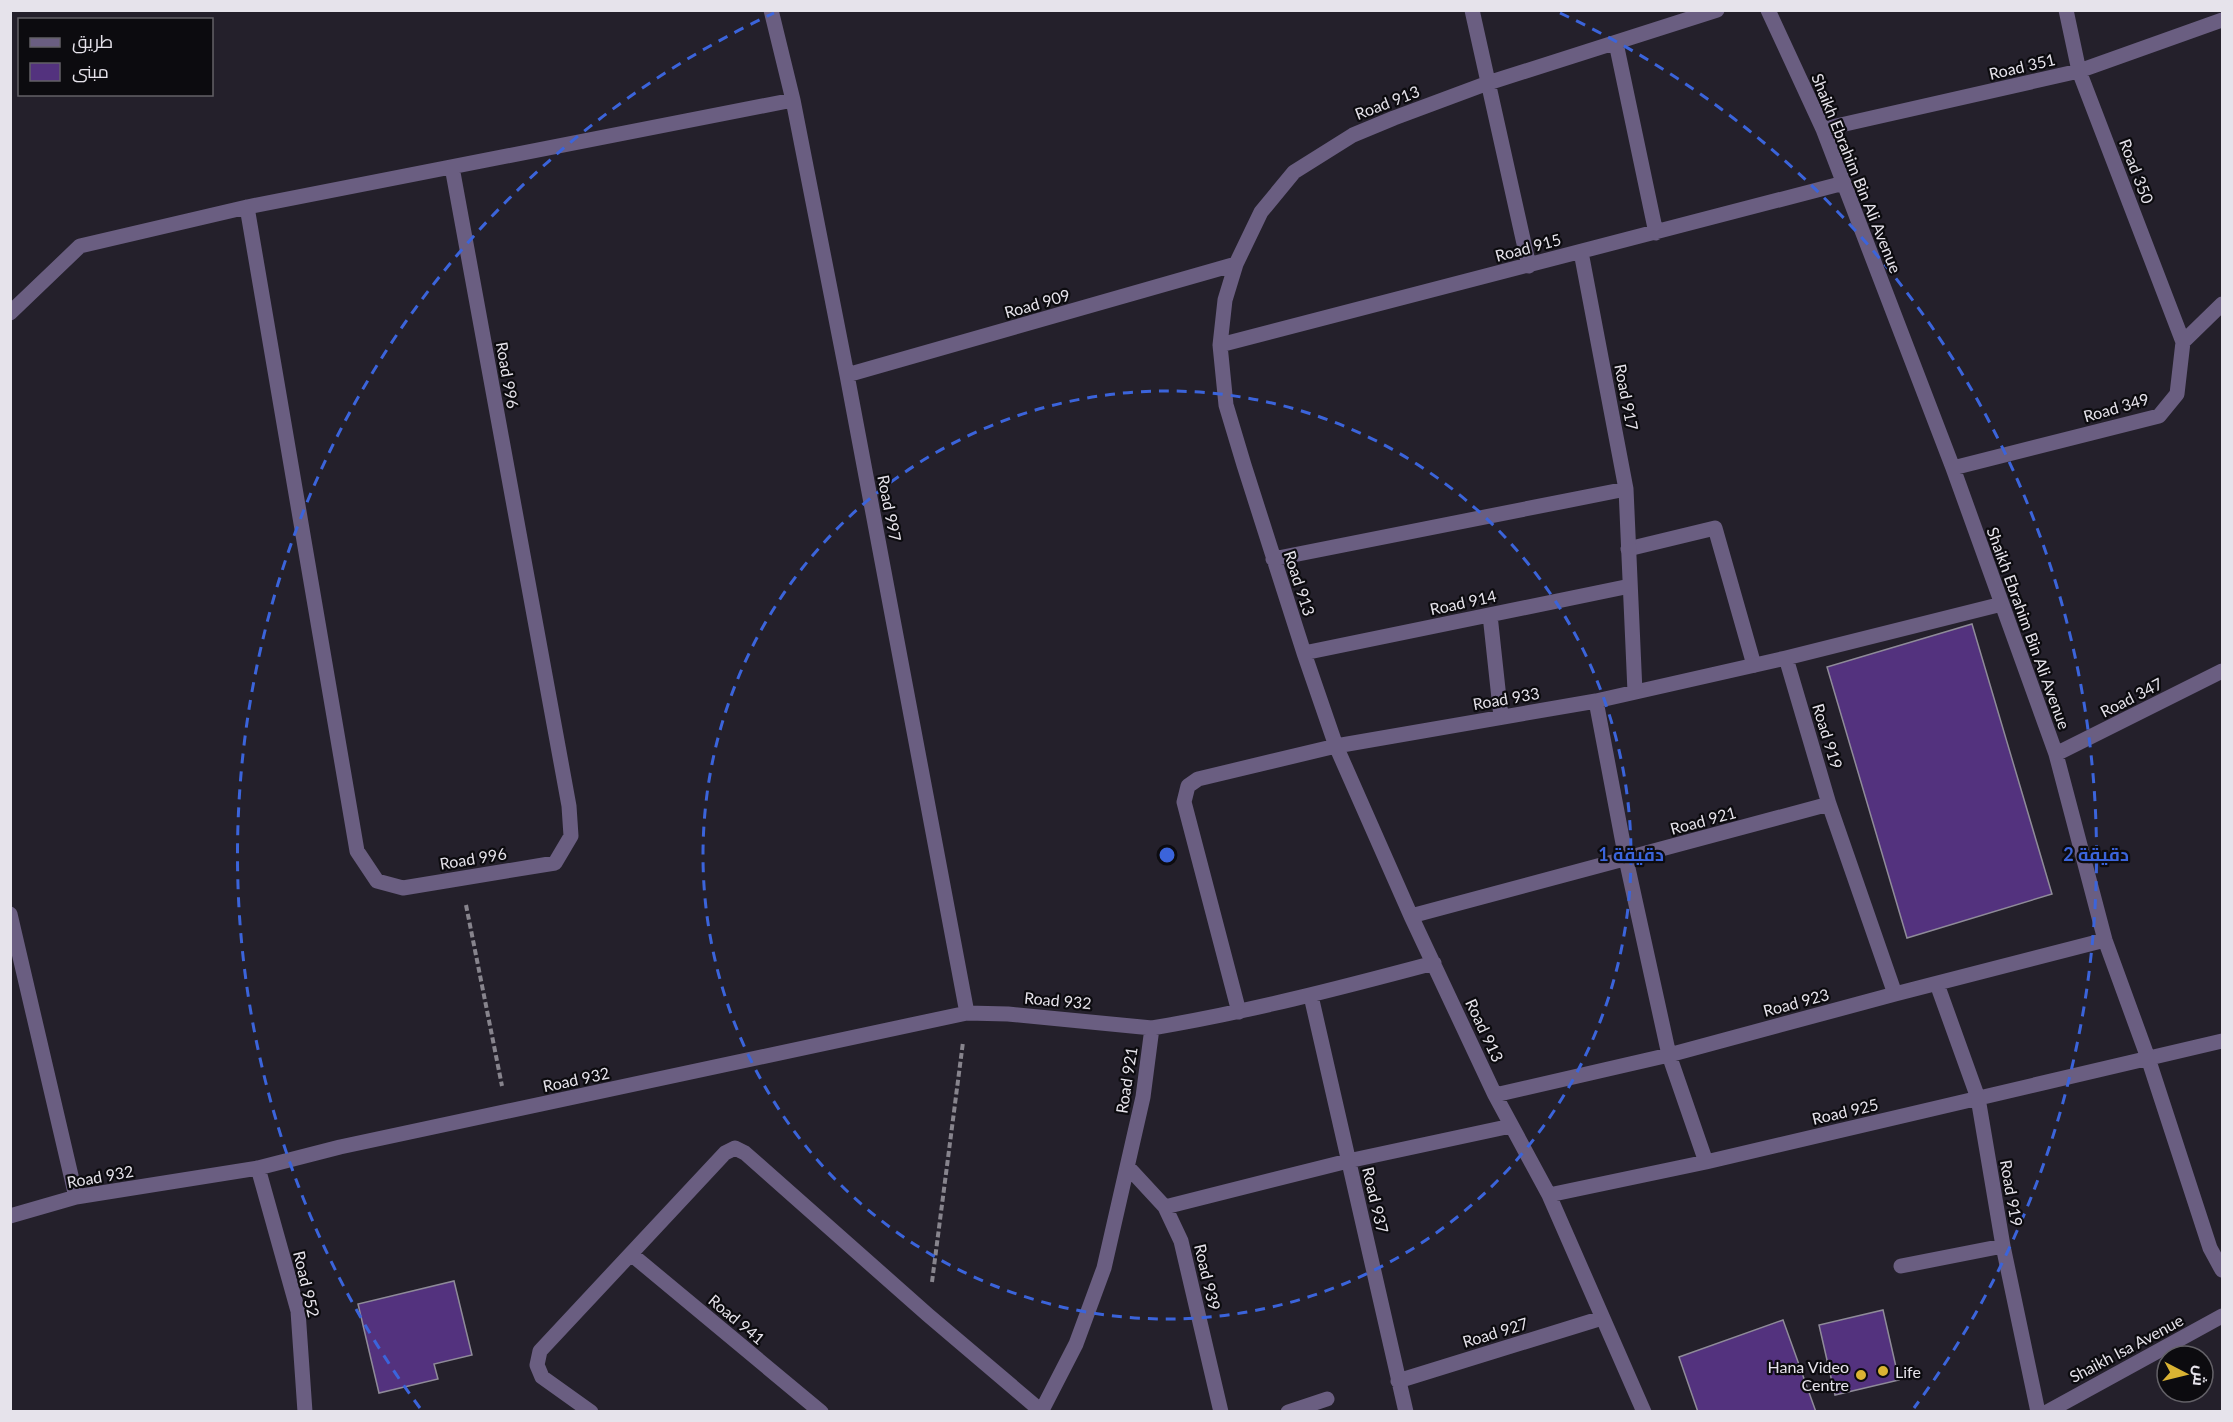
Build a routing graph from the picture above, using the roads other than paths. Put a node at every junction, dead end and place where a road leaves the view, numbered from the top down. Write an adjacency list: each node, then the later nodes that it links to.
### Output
1 (771, 10): 10 (street, Road 997)
2 (1473, 10): 9 (street)
3 (1717, 10): 7 (street, Road 913)
4 (1768, 10): 11 (street, Shaikh Ebrahim Bin Ali Avenue)
5 (2066, 10): 8 (street, Road 350)
6 (2223, 20): 8 (street, Road 351)
7 (1616, 43): 9 (street, Road 913); 15 (street)
8 (2079, 71): 11 (street, Road 351); 21 (street, Road 350)
9 (1488, 83): 17 (street, Road 913); 18 (street)
10 (793, 100): 12 (street); 23 (street, Road 997)
11 (1823, 129): 13 (street, Shaikh Ebrahim Bin Ali Avenue)
12 (452, 167): 14 (street); 14 (street, Road 996)
13 (1844, 183): 15 (street, Road 915); 24 (street, Shaikh Ebrahim Bin Ali Avenue)
14 (247, 207): 20 (street)
15 (1656, 233): 16 (street, Road 915)
16 (1581, 252): 18 (street, Road 915); 25 (street, Road 917)
17 (1236, 264): 22 (street, Road 913); 23 (street, Road 909)
18 (1529, 266): 22 (street, Road 915)
19 (2223, 304): 21 (street)
20 (10, 313)
21 (2183, 342): 24 (street, Road 349)
22 (1220, 345): 27 (street, Road 913)
23 (847, 375): 50 (street, Road 997)
24 (1953, 468): 29 (street, Shaikh Ebrahim Bin Ali Avenue)
25 (1626, 489): 26 (street, Road 917); 27 (street)
26 (1628, 549): 28 (street, Road 917); 33 (street)
27 (1273, 559): 31 (street, Road 913)
28 (1630, 586): 30 (street, Road 914); 35 (street, Road 917)
29 (2002, 604): 32 (street); 39 (street, Shaikh Ebrahim Bin Ali Avenue)
30 (1490, 615): 31 (street, Road 914); 37 (street)
31 (1304, 653): 38 (street, Road 913)
32 (1786, 658): 33 (street); 40 (street, Road 919)
33 (1754, 665): 35 (street)
34 (2223, 671): 39 (street, Road 347)
35 (1635, 692): 36 (street)
36 (1596, 701): 37 (street, Road 933); 41 (street)
37 (1501, 717): 38 (street, Road 933)
38 (1336, 746): 43 (street, Road 913); 49 (street, Road 933)
39 (2056, 754): 44 (street, Shaikh Ebrahim Bin Ali Avenue)
40 (1829, 804): 41 (street, Road 921); 47 (street, Road 919)
41 (1626, 859): 43 (street, Road 921); 53 (street)
42 (10, 914): 63 (street)
43 (1411, 916): 45 (street, Road 913)
44 (2106, 940): 46 (street, Road 923); 54 (street, Shaikh Ebrahim Bin Ali Avenue)
45 (1434, 963): 48 (street, Road 921); 55 (street, Road 913)
46 (1937, 984): 47 (street, Road 923); 56 (street, Road 919)
47 (1895, 994): 53 (street, Road 923)
48 (1311, 996): 49 (street, Road 921); 58 (street, Road 937)
49 (1239, 1012): 51 (street, Road 921)
50 (967, 1013): 51 (street, Road 932); 61 (street, Road 932)
51 (1152, 1028): 60 (street, Road 921)
52 (2223, 1041): 54 (street, Road 925)
53 (1669, 1055): 55 (street, Road 923); 59 (street)
54 (2148, 1058): 56 (street, Road 925); 69 (street, Shaikh Ebrahim Bin Ali Avenue)
55 (1495, 1095): 57 (street, Road 913)
56 (1978, 1098): 59 (street, Road 925); 66 (street, Road 919)
57 (1511, 1126): 58 (street); 62 (street, Road 913)
58 (1348, 1161): 64 (street); 72 (street, Road 937)
59 (1706, 1162): 62 (street, Road 925)
60 (1128, 1167): 64 (street, Road 939); 74 (street, Road 921)
61 (258, 1168): 63 (street, Road 932); 75 (street, Road 952)
62 (1549, 1195): 71 (street, Road 913)
63 (76, 1197): 65 (street, Road 932)
64 (1165, 1207): 78 (street, Road 939)
65 (10, 1216)
66 (2003, 1246): 68 (street); 82 (street, Road 919)
67 (631, 1254): 74 (street, Road 921); 76 (street); 77 (street, Road 941)
68 (1901, 1266)
69 (2223, 1269)
70 (2223, 1316): 83 (street, Shaikh Isa Avenue)
71 (1602, 1318): 72 (street, Road 927); 81 (street, Road 913)
72 (1398, 1381): 80 (street, Road 937)
73 (1327, 1399): 79 (street)
74 (1041, 1411)
75 (305, 1412)
76 (591, 1412)
77 (821, 1412)
78 (1221, 1412)
79 (1288, 1412)
80 (1406, 1412)
81 (1644, 1412)
82 (2038, 1412)
83 (2047, 1412)

